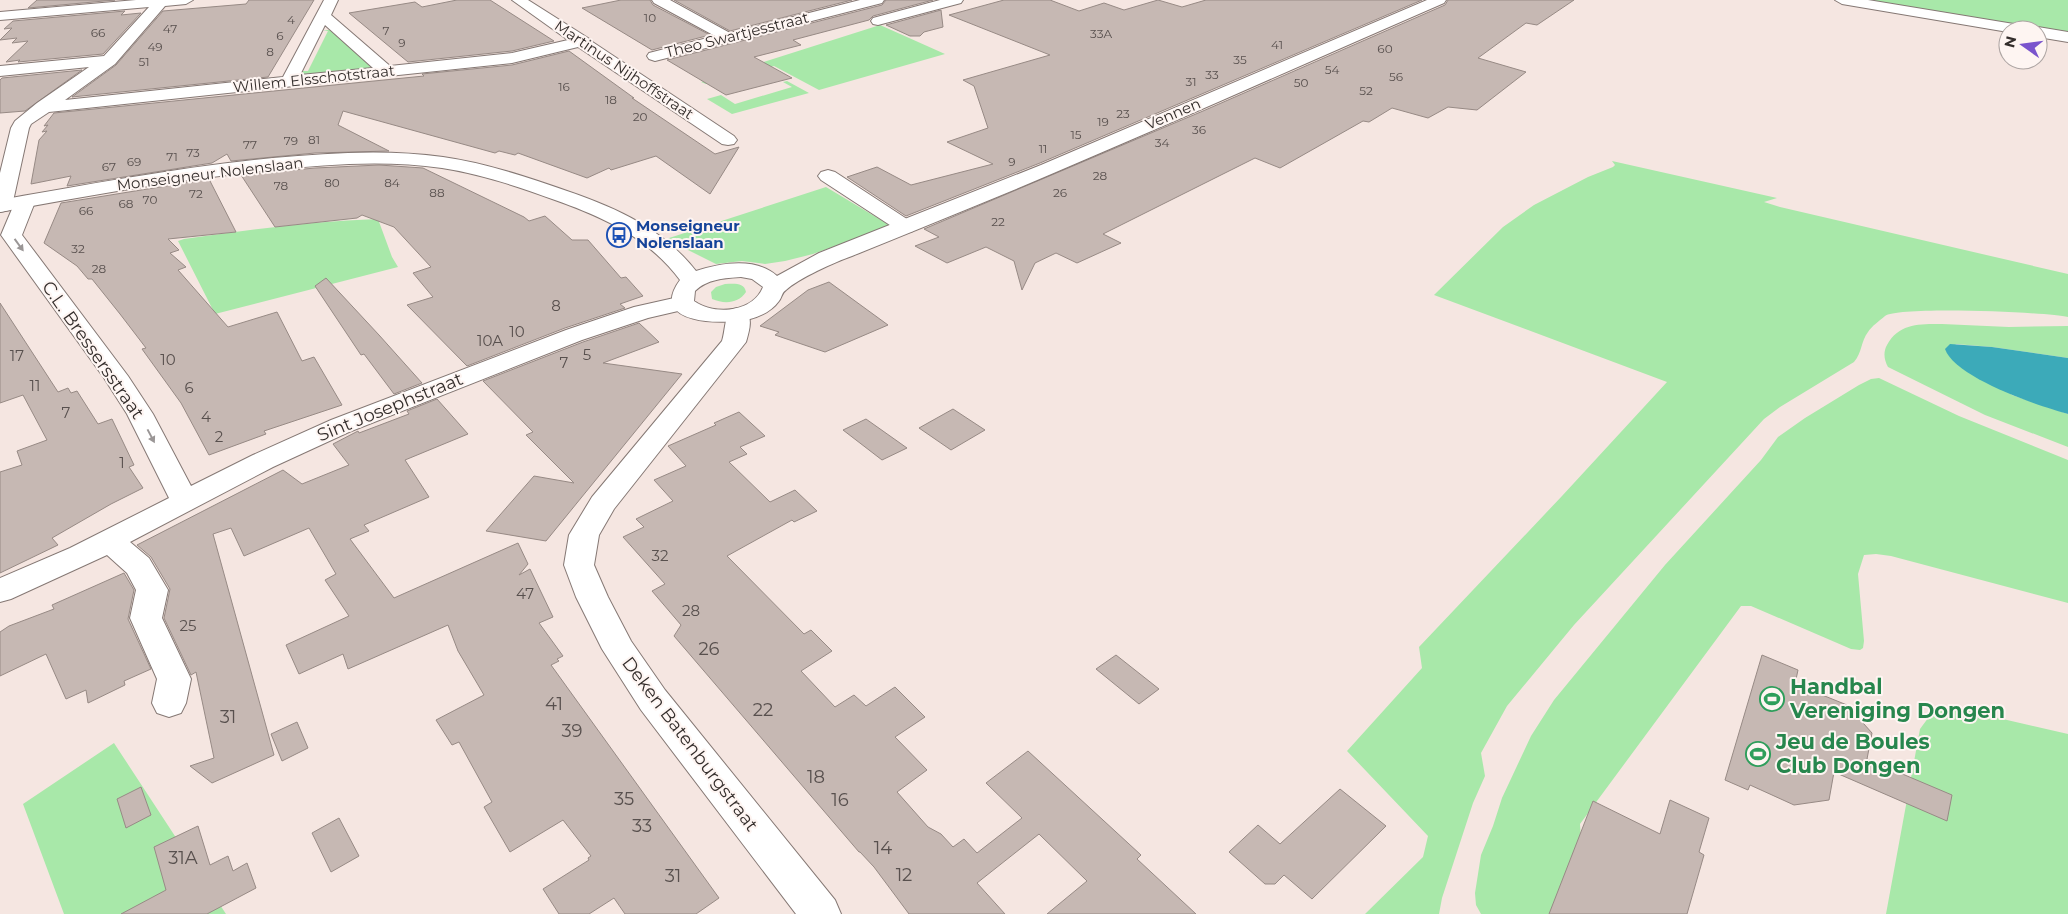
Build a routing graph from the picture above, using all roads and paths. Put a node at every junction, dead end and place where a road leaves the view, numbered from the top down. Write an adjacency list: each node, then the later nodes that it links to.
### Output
1 (186, 0): 9 (street)
2 (331, 0): 11 (street)
3 (520, 0): 19 (street, Martinus Nijhoffstraat)
4 (659, 0): 17 (street)
5 (877, 0): 15 (street, Theo Swartjesstraat)
6 (956, 0): 12 (street)
7 (1439, 0): 29 (street, Vennen)
8 (1842, 0): 14 (street)
9 (163, 1): 10 (street); 21 (street)
10 (0, 16)
11 (323, 16): 23 (street); 24 (street)
12 (878, 21)
13 (736, 22): 15 (street)
14 (1998, 25)
15 (753, 31): 17 (street, Theo Swartjesstraat)
16 (2048, 34): 18 (street)
17 (727, 37): 20 (street, Theo Swartjesstraat)
18 (2068, 37)
19 (583, 41): 23 (street, Willem Elsschotstraat); 26 (street, Martinus Nijhoffstraat)
20 (654, 56)
21 (109, 61): 22 (street); 25 (street)
22 (0, 71)
23 (386, 71): 24 (street, Willem Elsschotstraat)
24 (289, 81): 25 (street, Willem Elsschotstraat)
25 (43, 107): 28 (street)
26 (728, 140)
27 (828, 176): 29 (street)
28 (9, 204): 30 (street, Monseigneur Nolenslaan); 35 (street, C.L. Bressersstraat, one-way to 35)
29 (906, 227): 32 (street, Vennen)
30 (671, 255): 31 (street, Monseigneur Nolenslaan); 33 (street, Monseigneur Nolenslaan)
31 (721, 272): 32 (street); 33 (street, Sint Josephstraat)
32 (766, 280): 34 (street)
33 (688, 293): 34 (street); 35 (street, Sint Josephstraat)
34 (738, 315): 39 (street, Deken Batenburgstraat)
35 (185, 501): 36 (street, Sint Josephstraat)
36 (109, 540): 37 (street, Sint Josephstraat); 38 (street)
37 (0, 591)
38 (169, 703)
39 (821, 914)

